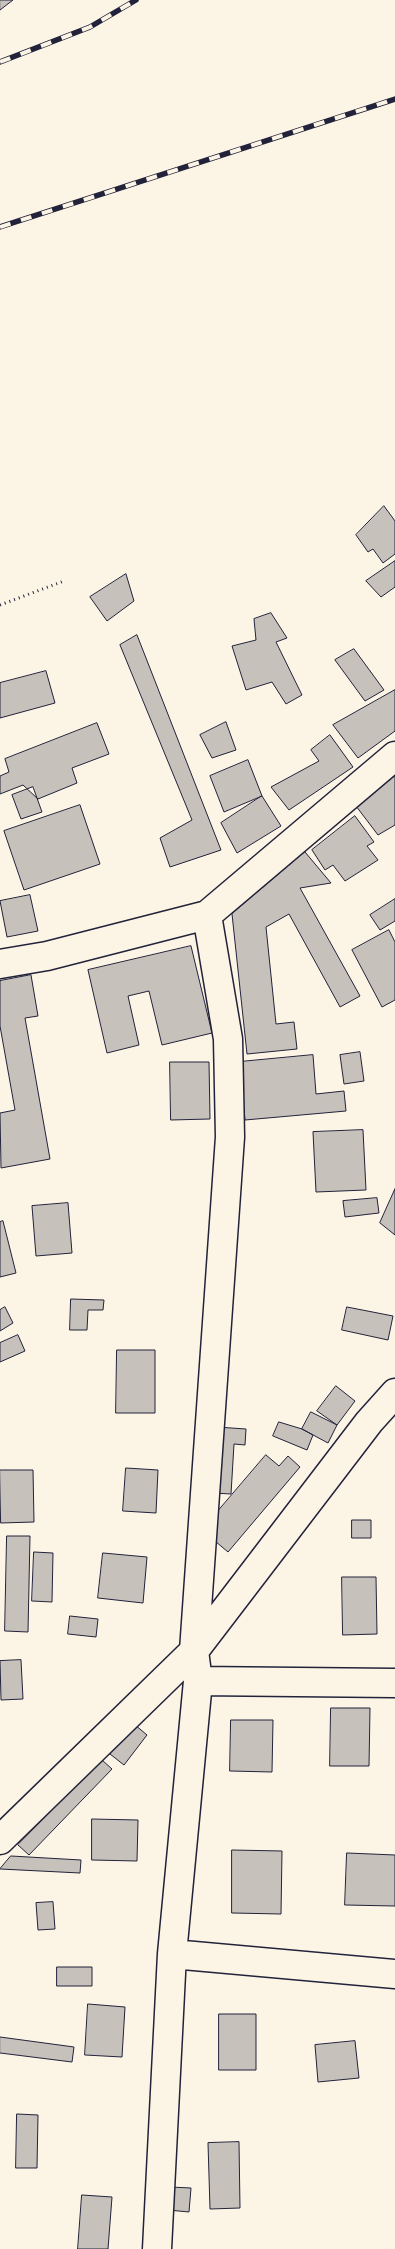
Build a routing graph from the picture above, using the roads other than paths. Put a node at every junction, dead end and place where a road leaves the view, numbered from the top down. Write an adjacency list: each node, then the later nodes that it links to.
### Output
1 (395, 756): 2 (street)
2 (207, 915): 3 (street); 7 (street)
3 (0, 964)
4 (395, 1393): 6 (street)
5 (395, 1418): 6 (street)
6 (368, 1422): 7 (street)
7 (194, 1651): 8 (street); 10 (street)
8 (198, 1682): 9 (street); 11 (street)
9 (395, 1683)
10 (0, 1840)
11 (172, 1954): 12 (street); 13 (street)
12 (395, 1974)
13 (157, 2249)

